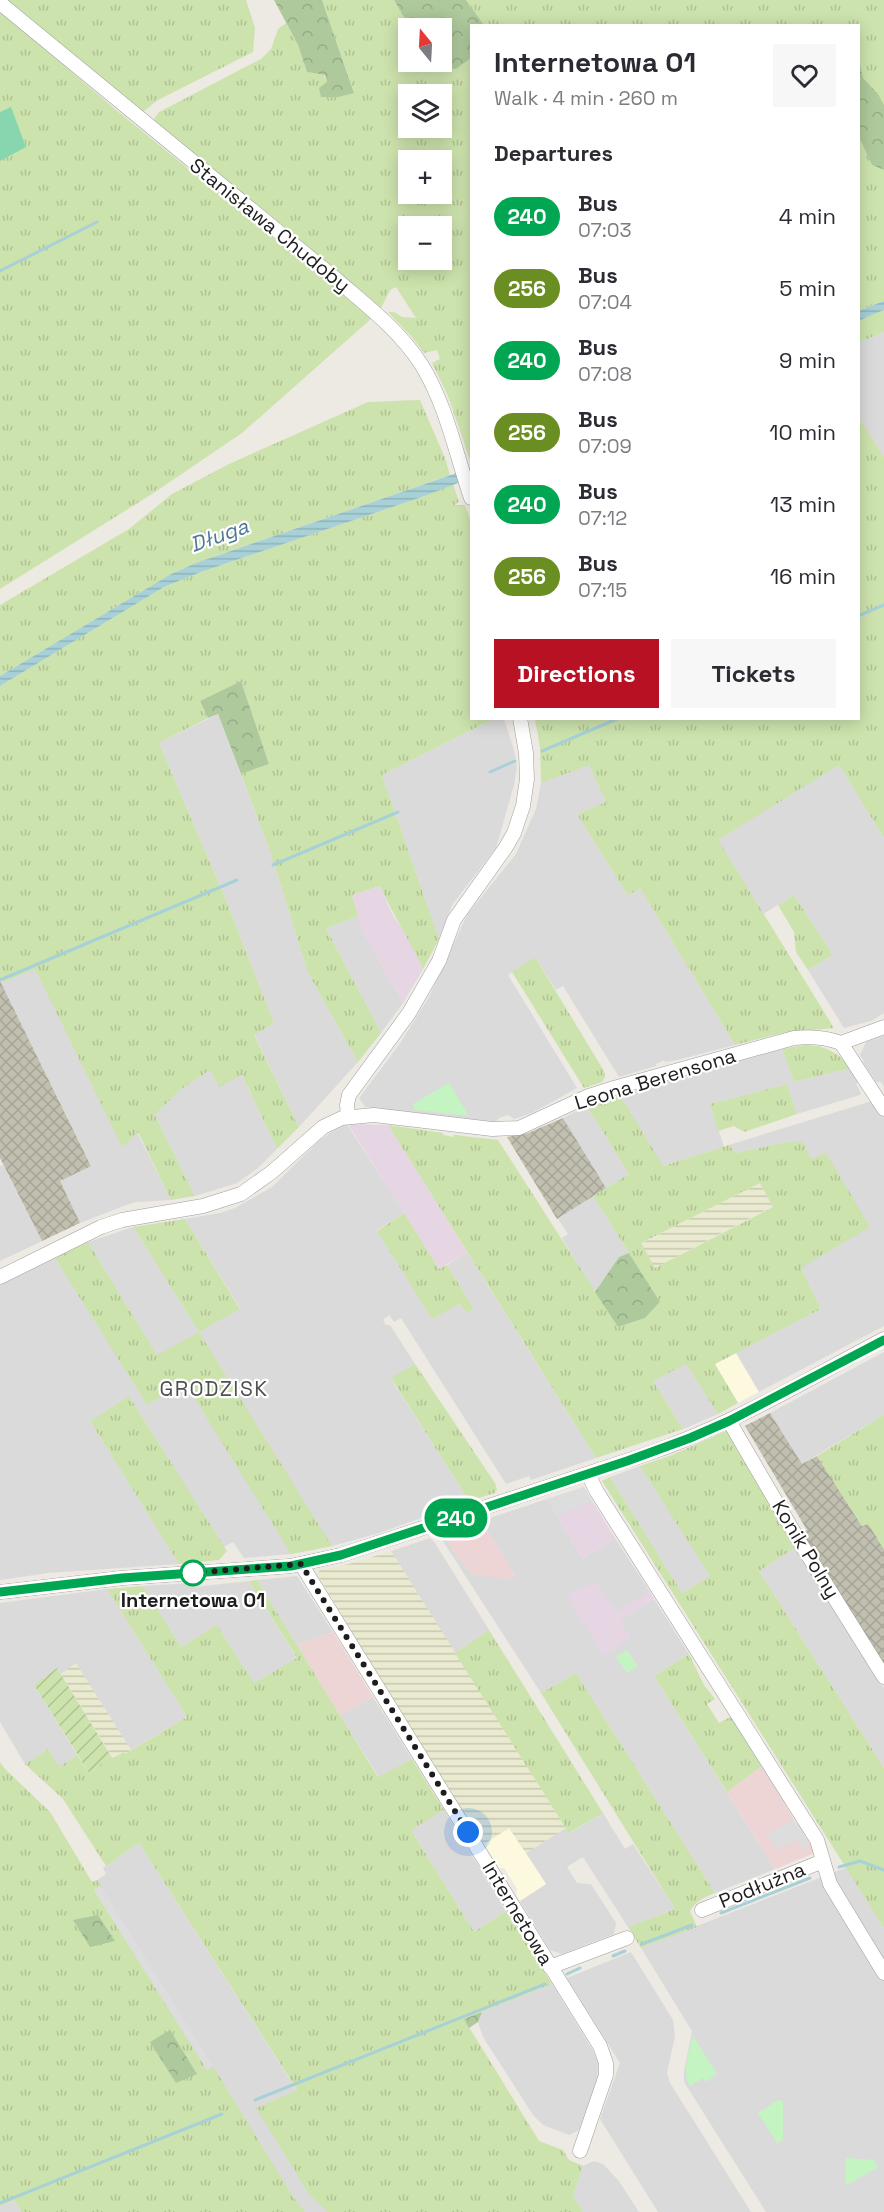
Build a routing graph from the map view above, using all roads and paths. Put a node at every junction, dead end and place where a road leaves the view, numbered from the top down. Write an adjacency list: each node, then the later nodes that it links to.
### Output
1 (0, 3): 2 (street, Stanisława Chudoby)
2 (470, 495)
3 (520, 720): 7 (street)
4 (884, 1027): 5 (street)
5 (841, 1043): 6 (street); 7 (street, Leona Berensona)
6 (884, 1109)
7 (348, 1117): 8 (street, Leona Berensona)
8 (0, 1277)
9 (884, 1340): 10 (street)
10 (729, 1421): 11 (street); 14 (street, Konik Polny)
11 (588, 1474): 12 (street); 15 (street)
12 (301, 1564): 13 (street); 18 (street, Internetowa)
13 (0, 1592)
14 (884, 1677)
15 (823, 1861): 16 (street, Podłużna); 19 (street)
16 (702, 1910)
17 (627, 1938): 18 (street)
18 (550, 1967): 20 (street, Internetowa)
19 (884, 1973)
20 (580, 2151)

